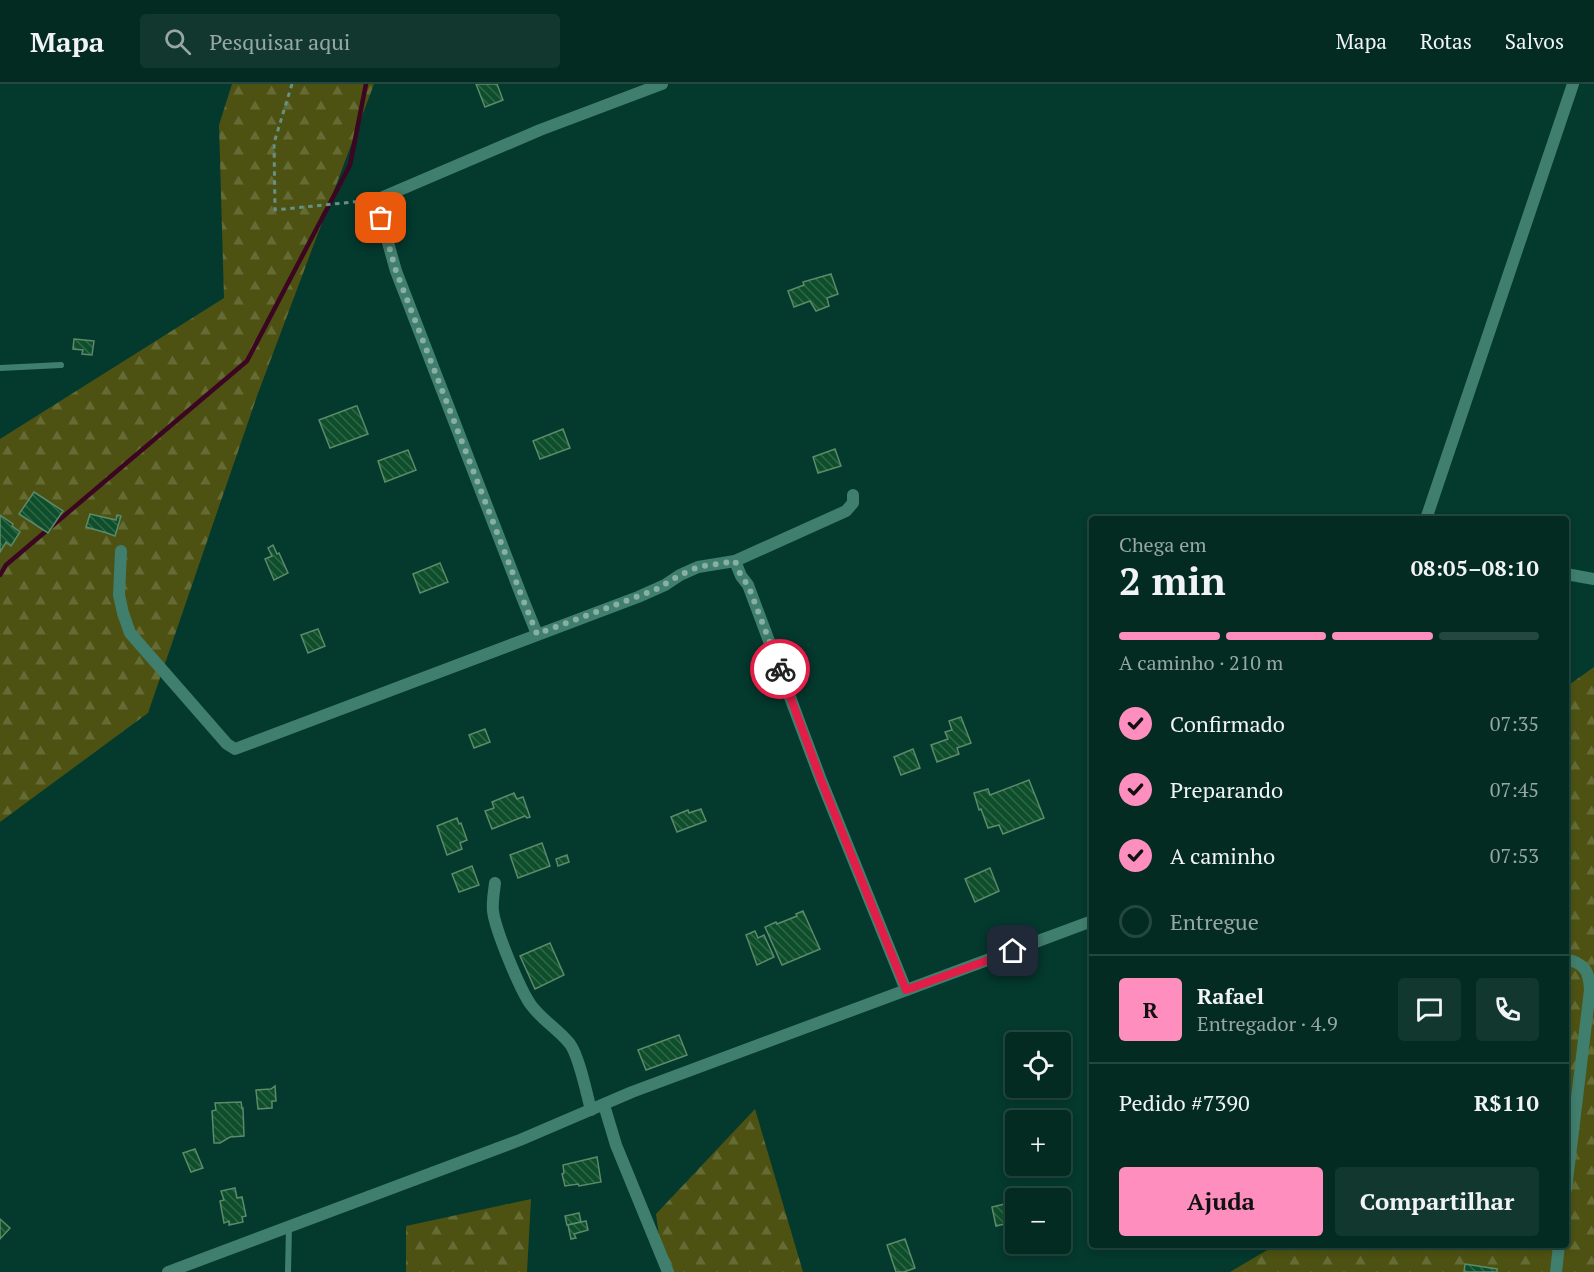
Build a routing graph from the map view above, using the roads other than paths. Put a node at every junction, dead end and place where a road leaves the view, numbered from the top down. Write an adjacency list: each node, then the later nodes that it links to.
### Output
1 (662, 84): 11 (street)
2 (1573, 84): 6 (street)
3 (61, 365): 4 (lane)
4 (0, 368)
5 (853, 495): 8 (street)
6 (1427, 516)
7 (121, 551): 11 (street)
8 (735, 561): 11 (street); 15 (street)
9 (1569, 575): 10 (street)
10 (1594, 579)
11 (537, 634)
12 (495, 884): 17 (street)
13 (1089, 922): 15 (street)
14 (1569, 960): 18 (street)
15 (906, 990): 16 (street)
16 (604, 1105): 17 (street); 23 (street)
17 (591, 1110): 19 (street)
18 (1569, 1164)
19 (290, 1227): 21 (street); 22 (lane)
20 (1555, 1248): 24 (street)
21 (168, 1272)
22 (288, 1272)
23 (668, 1272)
24 (1556, 1272)

